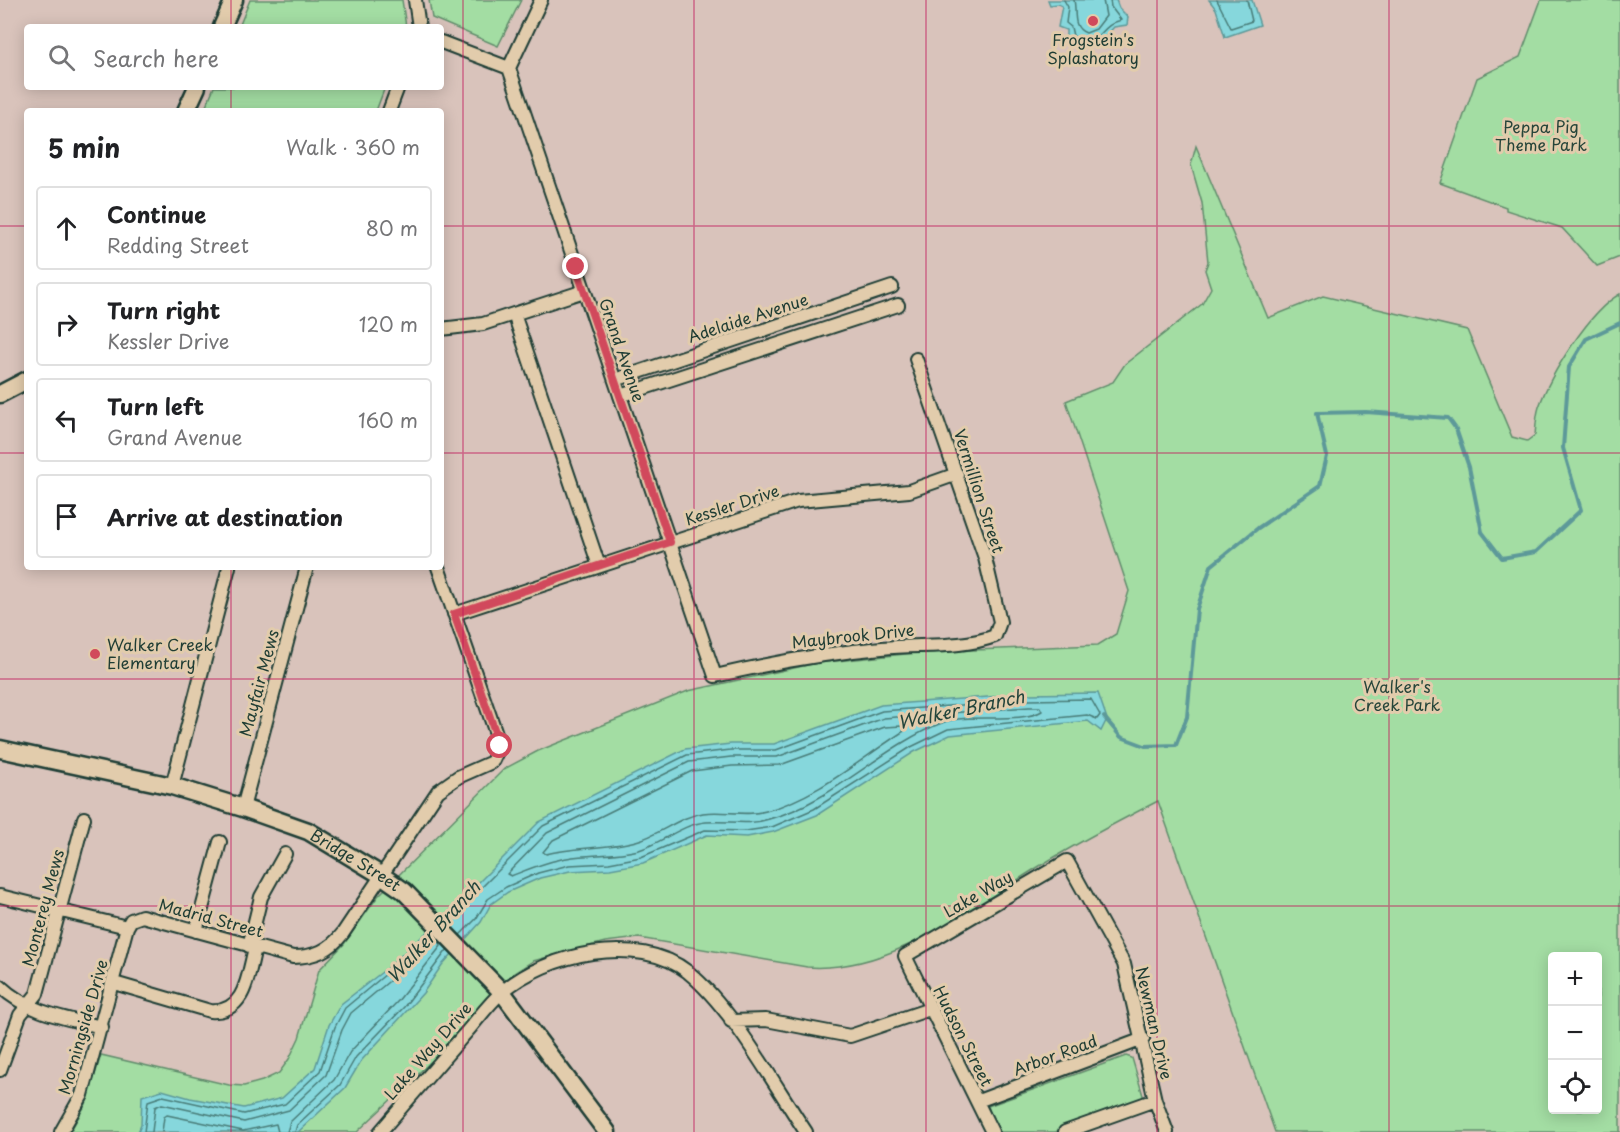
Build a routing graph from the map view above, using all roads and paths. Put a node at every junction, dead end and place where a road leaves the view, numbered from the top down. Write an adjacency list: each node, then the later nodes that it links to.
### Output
1 (234, 0): 4 (street)
2 (415, 0): 5 (street)
3 (541, 0): 7 (street)
4 (223, 24)
5 (419, 24)
6 (444, 43): 7 (street)
7 (509, 68): 13 (street, Grand Avenue)
8 (195, 90): 10 (street)
9 (397, 90): 11 (street)
10 (187, 108)
11 (390, 108)
12 (892, 287): 18 (street, Adelaide Avenue)
13 (584, 291): 15 (street); 18 (street, Grand Avenue)
14 (898, 305): 21 (street, Adelaide Avenue)
15 (514, 314): 16 (street); 24 (street)
16 (444, 329)
17 (916, 359): 22 (street, Vermillion Street)
18 (615, 380): 21 (street, Grand Avenue)
19 (24, 382): 20 (street)
20 (0, 394)
21 (620, 396): 23 (street, Grand Avenue)
22 (957, 474): 23 (street, Kessler Drive); 29 (street, Vermillion Street)
23 (670, 542): 24 (street, Kessler Drive); 30 (street, Grand Avenue)
24 (599, 566): 28 (street, Kessler Drive)
25 (228, 570): 32 (street)
26 (306, 570): 33 (street, Mayfair Mews)
27 (439, 570): 28 (street, Madrid Street)
28 (454, 614): 38 (street, Madrid Street)
29 (995, 636): 30 (street, Maybrook Drive)
30 (715, 676)
31 (0, 749): 32 (street, Bridge Street)
32 (172, 786): 33 (street, Bridge Street)
33 (243, 808): 38 (street, Bridge Street)
34 (84, 818): 40 (street, Monterey Mews)
35 (220, 842): 42 (street)
36 (285, 854): 43 (street)
37 (1067, 861): 44 (street, Lake Way); 52 (street, Newman Drive)
38 (381, 875): 43 (street, Madrid Street); 47 (street, Bridge Street)
39 (0, 896): 40 (street)
40 (61, 909): 41 (street); 48 (street, Monterey Mews)
41 (127, 927): 42 (street, Madrid Street); 45 (street, Morningside Drive)
42 (196, 931): 43 (street, Madrid Street)
43 (252, 947): 45 (street)
44 (905, 956): 49 (street, Hudson Street)
45 (114, 983): 51 (street, Morningside Drive)
46 (0, 986): 48 (street)
47 (502, 992): 50 (street); 57 (street, Lake Way Drive); 58 (street, Bridge Street)
48 (26, 1006): 51 (street); 53 (street, Monterey Mews)
49 (930, 1009): 50 (street); 55 (street, Hudson Street)
50 (731, 1021): 59 (street)
51 (102, 1027): 56 (street, Morningside Drive)
52 (1143, 1040): 54 (street, Newman Drive); 55 (street, Arbor Road)
53 (0, 1070)
54 (1155, 1100): 61 (street); 62 (street, Newman Drive)
55 (978, 1101): 60 (street, Hudson Street)
56 (61, 1132)
57 (380, 1132)
58 (608, 1132)
59 (807, 1132)
60 (992, 1132)
61 (1065, 1132)
62 (1167, 1132)

